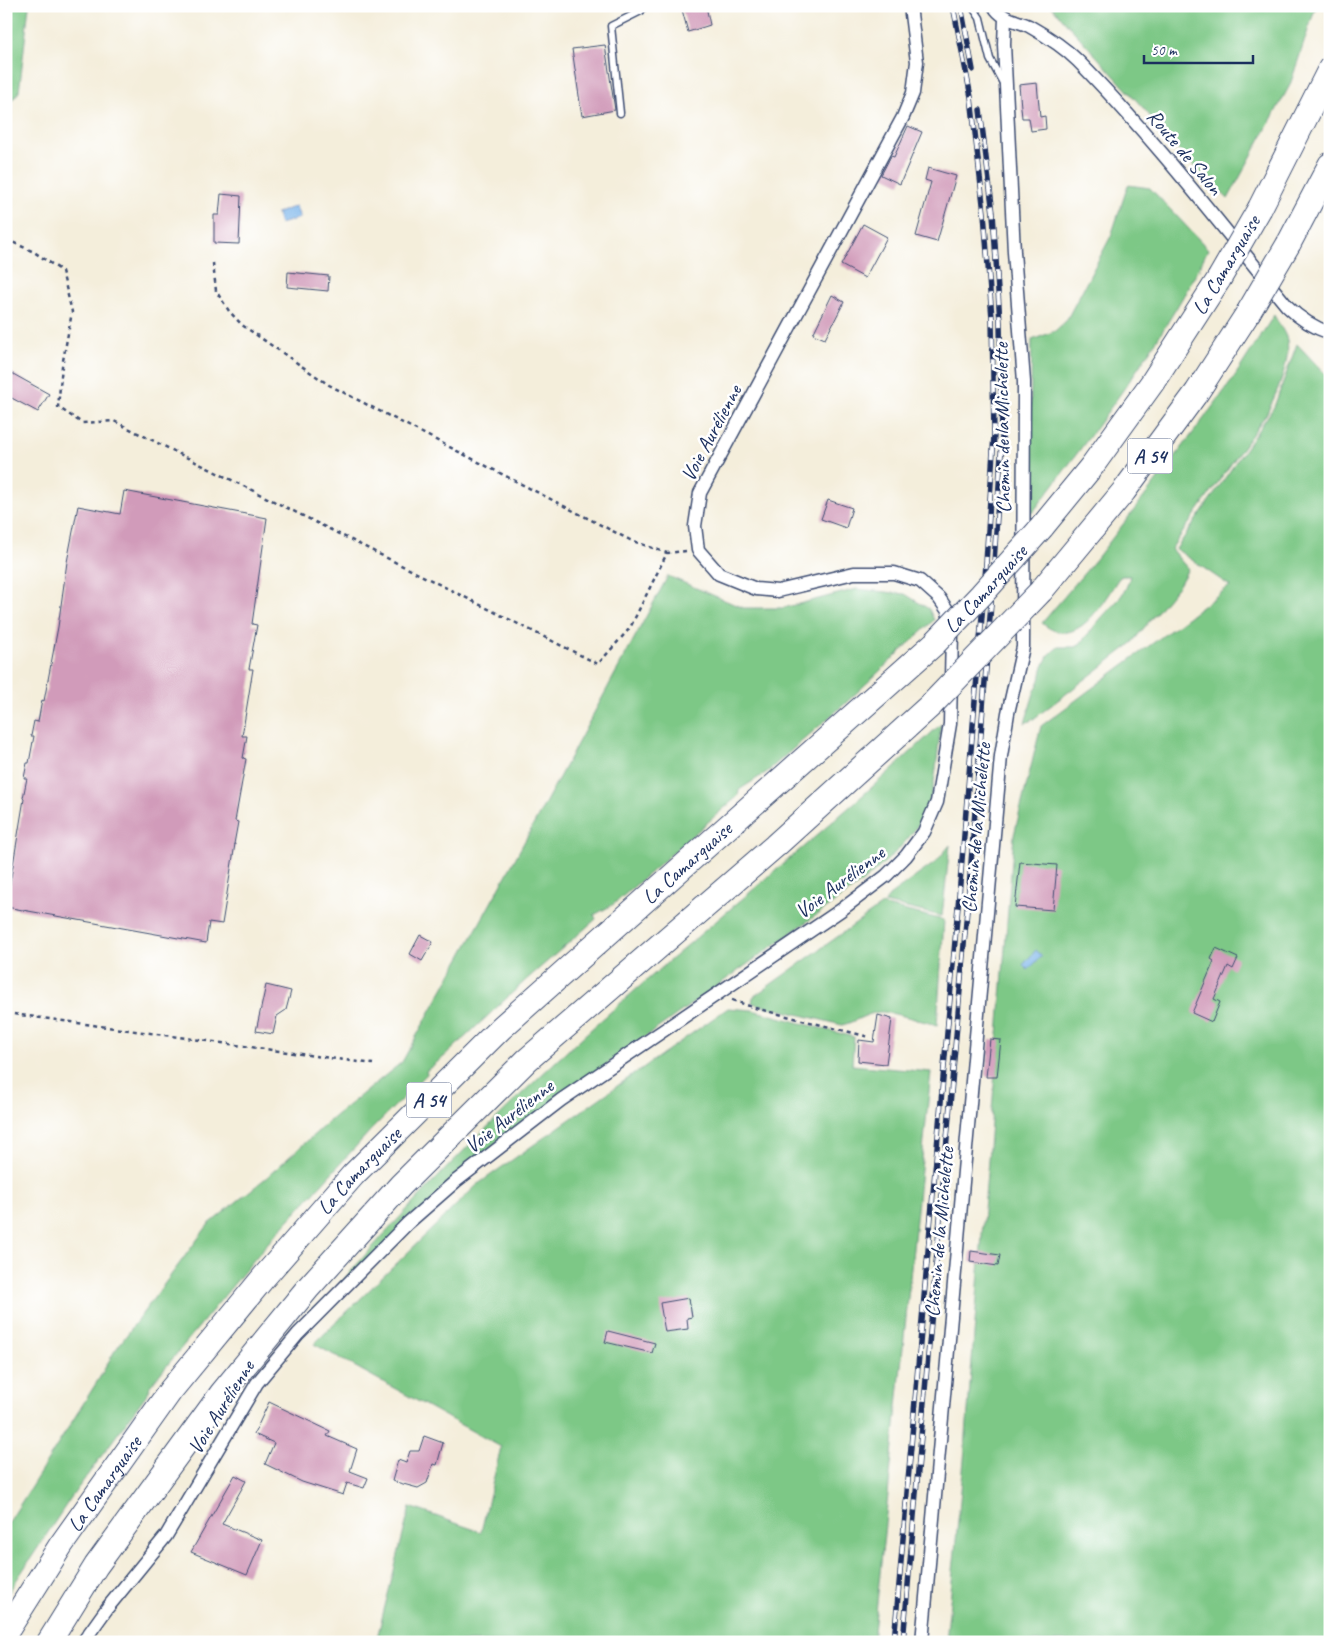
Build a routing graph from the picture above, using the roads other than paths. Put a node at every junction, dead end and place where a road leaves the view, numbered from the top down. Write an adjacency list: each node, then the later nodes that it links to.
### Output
1 (643, 6): 7 (lane)
2 (910, 6): 14 (street, Voie Aurélienne)
3 (972, 6): 6 (lane)
4 (999, 12): 6 (street, Chemin de la Michelette); 11 (street, Route de Salon)
5 (1330, 69): 12 (highway, La Camarguaise / A 54, bridge)
6 (1007, 91): 15 (street, Chemin de la Michelette)
7 (620, 113)
8 (1330, 165): 10 (highway, La Camarguaise / A 54)
9 (1330, 194): 10 (highway)
10 (1292, 245): 13 (highway, La Camarguaise / A 54, bridge)
11 (1330, 333)
12 (6, 1632)
13 (49, 1642)
14 (84, 1642)
15 (922, 1642)

